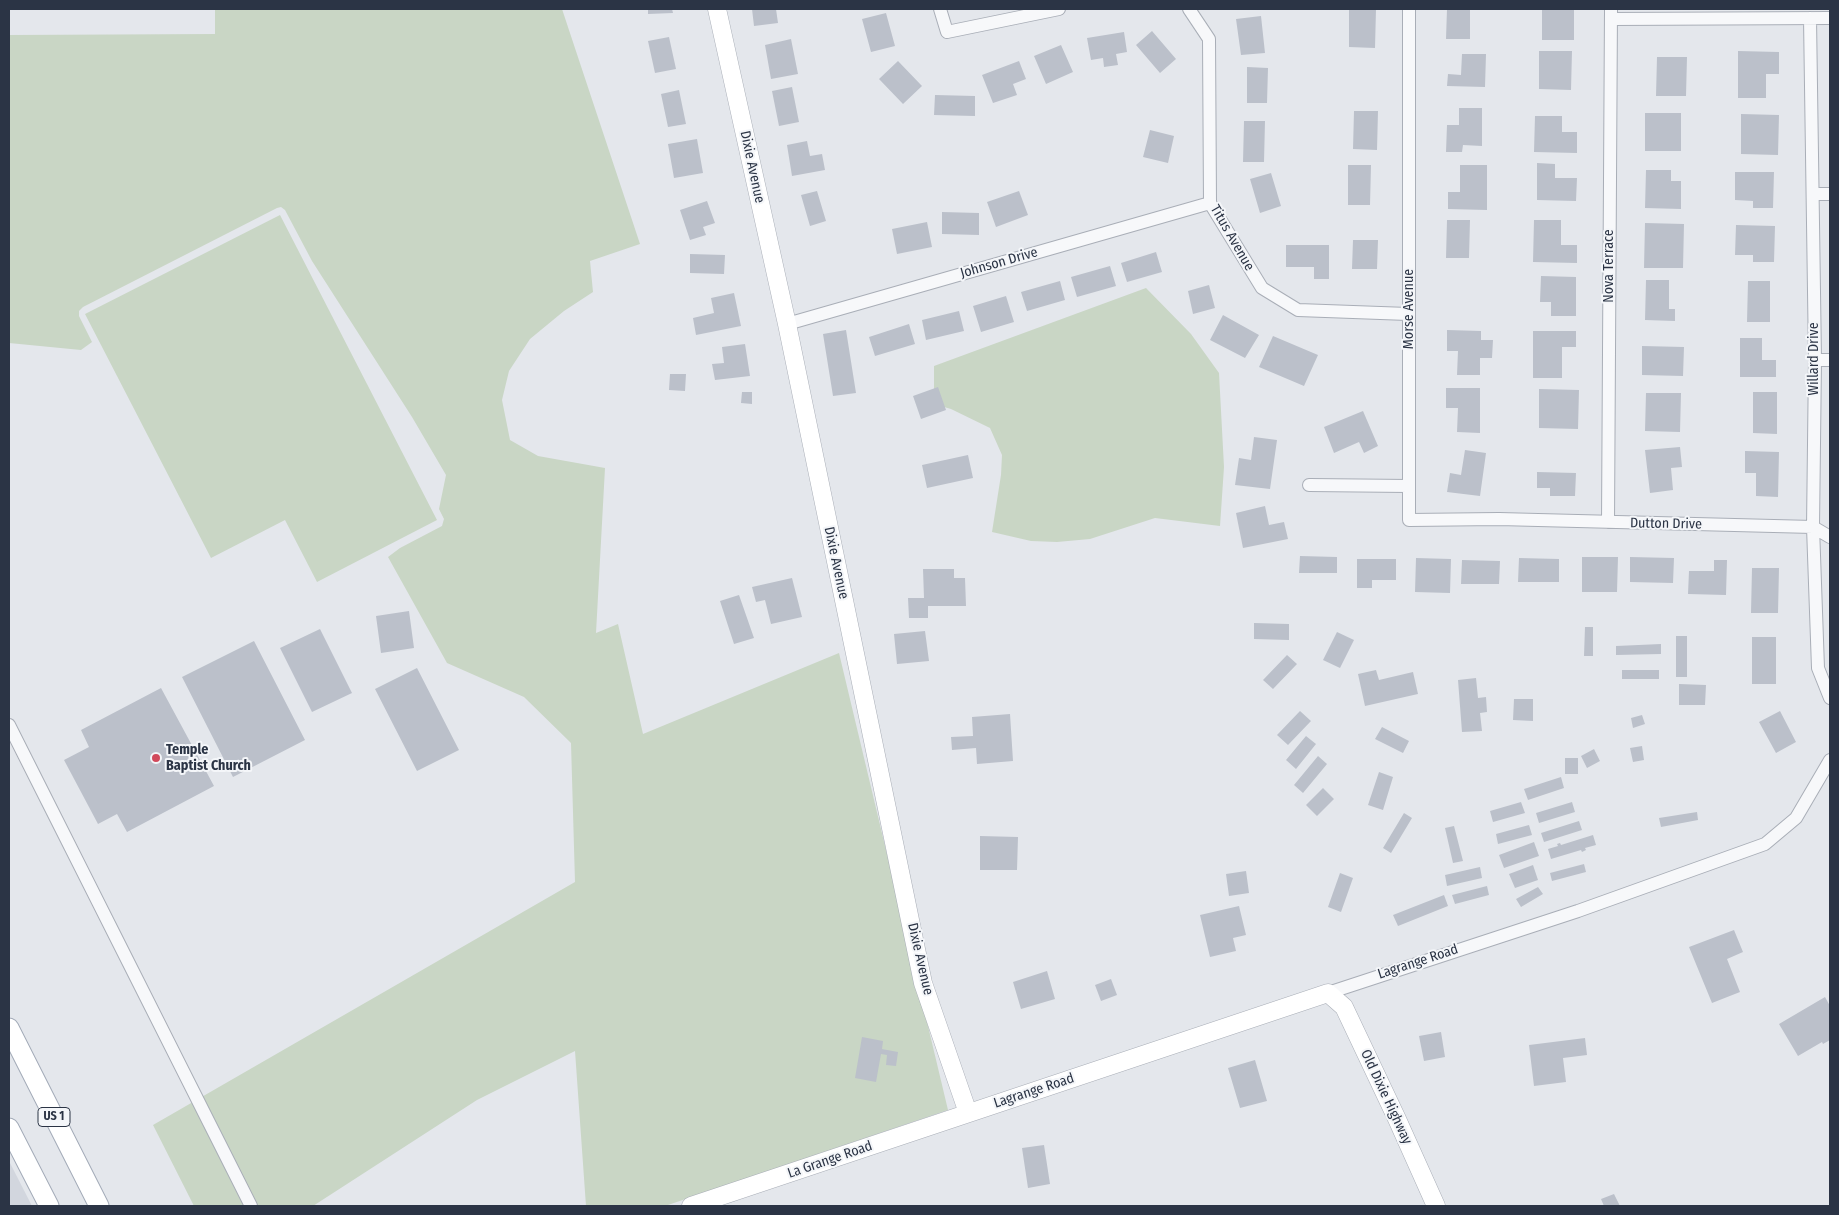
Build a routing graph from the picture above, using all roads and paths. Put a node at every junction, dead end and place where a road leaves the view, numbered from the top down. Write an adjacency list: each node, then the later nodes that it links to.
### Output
1 (717, 9): 13 (street, Dixie Avenue)
2 (940, 9): 3 (street)
3 (1059, 9)
4 (1189, 9): 11 (street, Titus Avenue)
5 (1409, 9): 12 (street, Morse Avenue)
6 (1611, 14): 7 (street); 19 (street, Nova Terrace)
7 (1810, 18): 8 (street); 9 (street, Willard Drive)
8 (1830, 18)
9 (1813, 194): 10 (street); 14 (street, Willard Drive)
10 (1830, 194)
11 (1210, 203): 12 (street, Titus Avenue); 13 (street, Johnson Drive)
12 (1408, 314): 17 (street, Morse Avenue)
13 (787, 324): 27 (street, Dixie Avenue)
14 (1815, 360): 15 (street); 20 (street, Willard Drive)
15 (1830, 360)
16 (1309, 485): 17 (street)
17 (1409, 486): 18 (street, Morse Avenue)
18 (1499, 519): 19 (street, Dutton Drive)
19 (1608, 522): 20 (street, Dutton Drive)
20 (1812, 527): 21 (street, Dutton Drive); 22 (street, Willard Drive)
21 (1830, 537)
22 (1830, 698)
23 (9, 725): 32 (street)
24 (1830, 760): 25 (street, Lagrange Road)
25 (1328, 993): 27 (street, Lagrange Road); 34 (street, Old Dixie Highway)
26 (9, 1028): 31 (main road, US 1)
27 (968, 1113): 33 (street, La Grange Road)
28 (9, 1128): 29 (main road)
29 (14, 1151): 30 (main road)
30 (49, 1206)
31 (99, 1206)
32 (250, 1206)
33 (691, 1206)
34 (1436, 1206)

